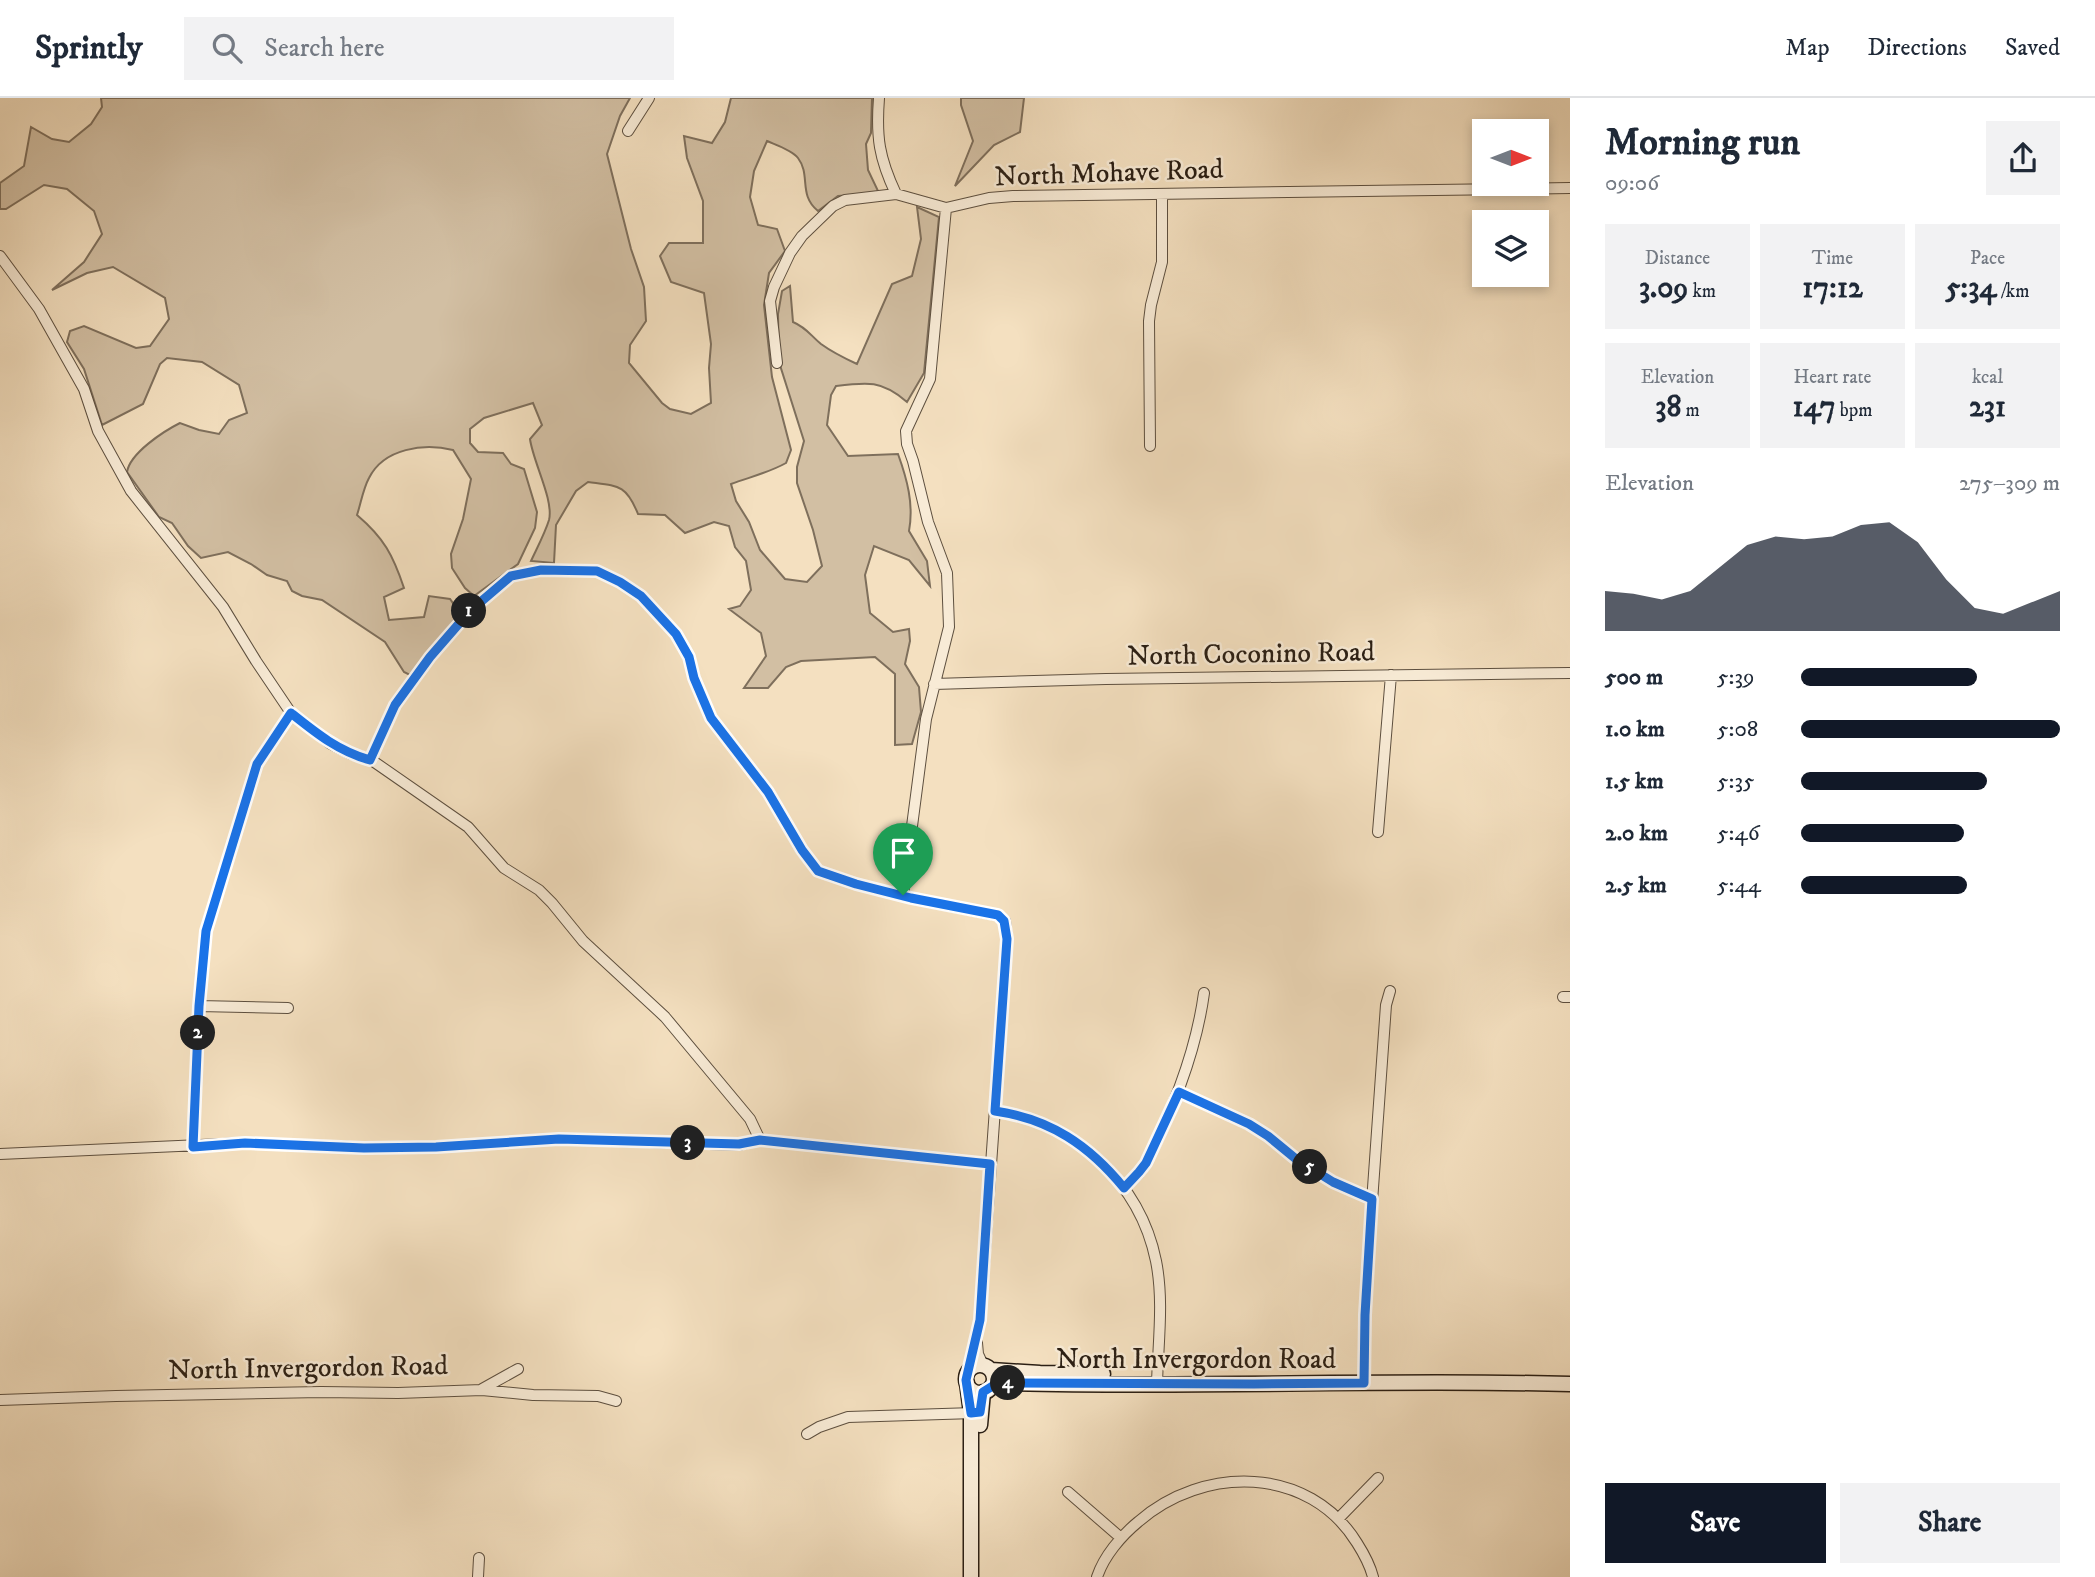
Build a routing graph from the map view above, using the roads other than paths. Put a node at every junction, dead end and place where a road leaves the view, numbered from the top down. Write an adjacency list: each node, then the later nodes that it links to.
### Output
1 (649, 98): 3 (street)
2 (879, 98): 5 (street)
3 (628, 131)
4 (1570, 188): 6 (street, North Mohave Road)
5 (895, 194): 7 (street, North Mohave Road); 9 (street, North Mohave Road)
6 (1162, 194): 7 (street, North Mohave Road); 10 (street)
7 (946, 208): 13 (street)
8 (0, 256): 14 (street)
9 (777, 363)
10 (1150, 446)
11 (1570, 673): 12 (street, North Coconino Road)
12 (1391, 675): 13 (street, North Coconino Road); 16 (street)
13 (934, 684): 17 (street)
14 (291, 713): 15 (street); 20 (street)
15 (370, 760): 17 (street); 24 (street)
16 (1378, 832)
17 (903, 895): 23 (street)
18 (1390, 991): 29 (street)
19 (1204, 993): 22 (street)
20 (199, 1006): 21 (street); 25 (street)
21 (288, 1008)
22 (1179, 1092): 28 (street); 29 (street)
23 (995, 1111): 27 (street); 28 (street)
24 (760, 1140): 25 (street); 27 (street)
25 (193, 1147): 26 (street)
26 (0, 1154)
27 (990, 1164): 30 (street)
28 (1124, 1188): 36 (street)
29 (1372, 1199): 35 (street)
30 (976, 1339): 31 (street); 34 (street)
31 (987, 1368): 34 (street); 36 (street, North Invergordon Road); 39 (street)
32 (518, 1369): 38 (street)
33 (1570, 1375): 35 (street, North Invergordon Road)
34 (967, 1378): 39 (street); 42 (street)
35 (1364, 1378): 36 (street, North Invergordon Road); 37 (street, North Invergordon Road)
36 (1158, 1379): 39 (street, North Invergordon Road)
37 (1570, 1384)
38 (482, 1390): 40 (street, North Invergordon Road); 41 (street, North Invergordon Road)
39 (987, 1390): 42 (street)
40 (0, 1400)
41 (616, 1401)
42 (976, 1412): 43 (street); 50 (street); 51 (street)
43 (807, 1434)
44 (1378, 1478): 46 (street)
45 (1068, 1493): 47 (street)
46 (1339, 1518): 47 (street); 53 (street)
47 (1121, 1538): 52 (street)
48 (478, 1558): 49 (street)
49 (478, 1577)
50 (971, 1577)
51 (980, 1577)
52 (1097, 1577)
53 (1373, 1577)

